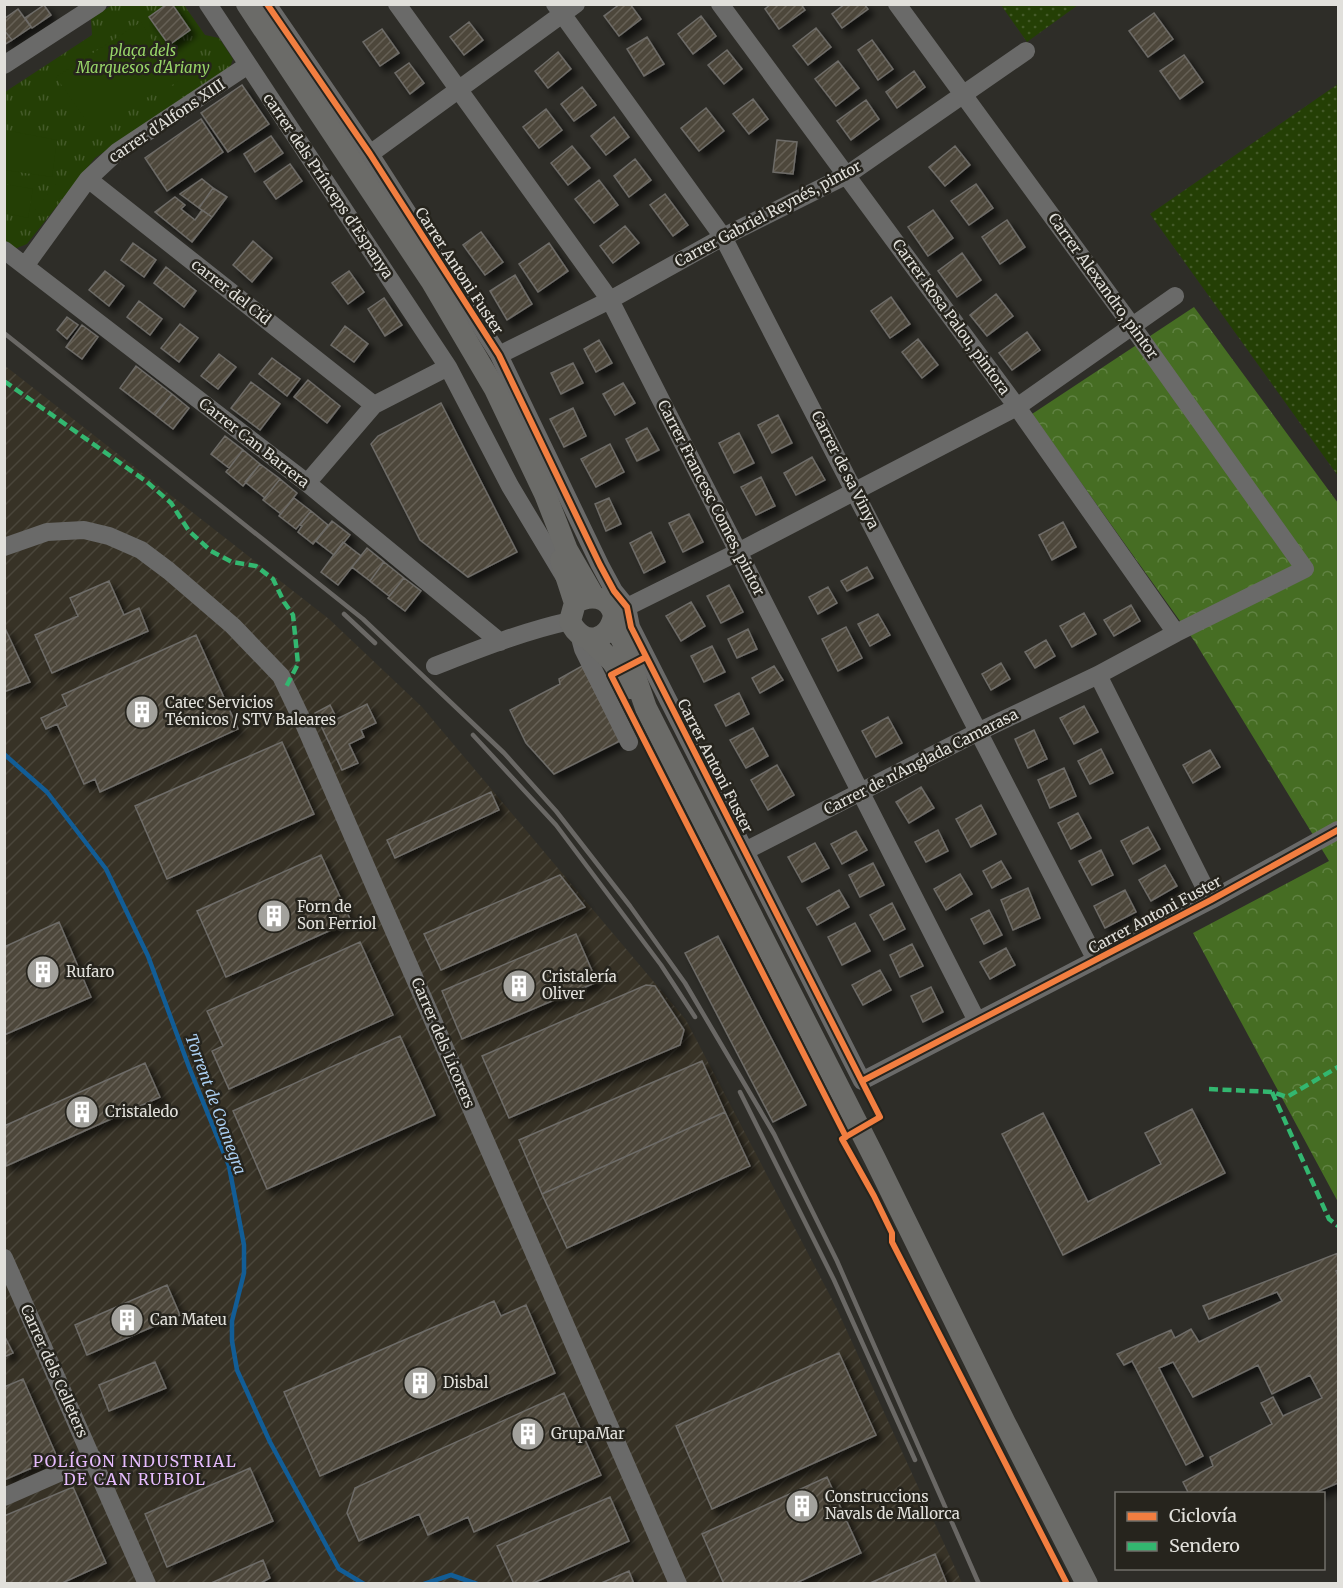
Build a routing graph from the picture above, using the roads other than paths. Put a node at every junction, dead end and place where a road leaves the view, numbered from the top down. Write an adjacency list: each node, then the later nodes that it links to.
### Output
1 (98, 4): 10 (street)
2 (208, 4): 11 (street, carrer dels Prínceps d'Espanya)
3 (247, 4): 32 (main road)
4 (267, 4): 14 (street, Carrer Antoni Fuster)
5 (397, 4): 12 (street, Carrer Francesc Comes, pintor)
6 (720, 4): 15 (street, Carrer Rosa Palou, pintora)
7 (897, 4): 13 (street, Carrer Alexandro, pintor)
8 (564, 8): 12 (street); 17 (street, Carrer de sa Vinya)
9 (1026, 51): 13 (street, Carrer Gabriel Reynés, pintor)
10 (4, 65)
11 (248, 65): 16 (street, carrer d'Alfons XIII); 24 (street, carrer dels Prínceps d'Espanya)
12 (458, 90): 14 (street); 21 (street, Carrer Francesc Comes, pintor)
13 (963, 93): 15 (street, Carrer Gabriel Reynés, pintor); 22 (street, Carrer Alexandro, pintor)
14 (370, 154): 23 (street, Carrer Antoni Fuster)
15 (847, 175): 17 (street, Carrer Gabriel Reynés, pintor); 26 (street, Carrer Rosa Palou, pintora)
16 (88, 179): 19 (street, carrer d'Alfons XIII); 25 (street, carrer del Cid)
17 (723, 237): 21 (street, Carrer Gabriel Reynés, pintor); 28 (street, Carrer de sa Vinya)
18 (4, 250): 19 (street, Carrer Can Barrera)
19 (25, 266): 27 (street, Carrer Can Barrera)
20 (1175, 296): 22 (street)
21 (610, 300): 23 (street, Carrer Gabriel Reynés, pintor); 30 (street, Carrer Francesc Comes, pintor)
22 (1132, 326): 26 (street); 31 (street, Carrer Alexandro, pintor)
23 (499, 355): 33 (street, Carrer Antoni Fuster)
24 (448, 368): 25 (street); 32 (street, carrer dels Prínceps d'Espanya)
25 (374, 405): 27 (street)
26 (1017, 407): 28 (street); 34 (street, Carrer Rosa Palou, pintora)
27 (307, 483): 35 (street, Carrer Can Barrera)
28 (856, 492): 30 (street); 39 (street, Carrer de sa Vinya)
29 (4, 548): 52 (street, Carrer dels Licorers)
30 (738, 552): 33 (street); 41 (street, Carrer Francesc Comes, pintor)
31 (1305, 569): 34 (street, Carrer de n'Anglada Camarasa)
32 (580, 614): 33 (main road); 33 (main road); 35 (street); 38 (main road); 40 (street, carrer dels Prínceps d'Espanya)
33 (620, 615): 38 (main road); 43 (street, Carrer Antoni Fuster)
34 (1176, 633): 37 (street, Carrer de n'Anglada Camarasa)
35 (500, 642): 36 (street)
36 (435, 666)
37 (1098, 675): 39 (street, Carrer de n'Anglada Camarasa); 44 (street)
38 (646, 708): 50 (main road)
39 (978, 732): 41 (street, Carrer de n'Anglada Camarasa); 45 (street, Carrer de sa Vinya)
40 (629, 742)
41 (860, 793): 43 (street, Carrer de n'Anglada Camarasa); 46 (street, Carrer Francesc Comes, pintor)
42 (1338, 830): 44 (street, Carrer Antoni Fuster)
43 (745, 851): 46 (street, Carrer Antoni Fuster)
44 (1211, 900): 45 (street, Carrer Antoni Fuster)
45 (1096, 960): 46 (street, Carrer Antoni Fuster)
46 (977, 1021)
47 (4, 1258): 48 (street, Carrer dels Celleters)
48 (93, 1458): 49 (street); 51 (street, Carrer dels Celleters)
49 (4, 1497)
50 (1085, 1581)
51 (147, 1584)
52 (678, 1584)

